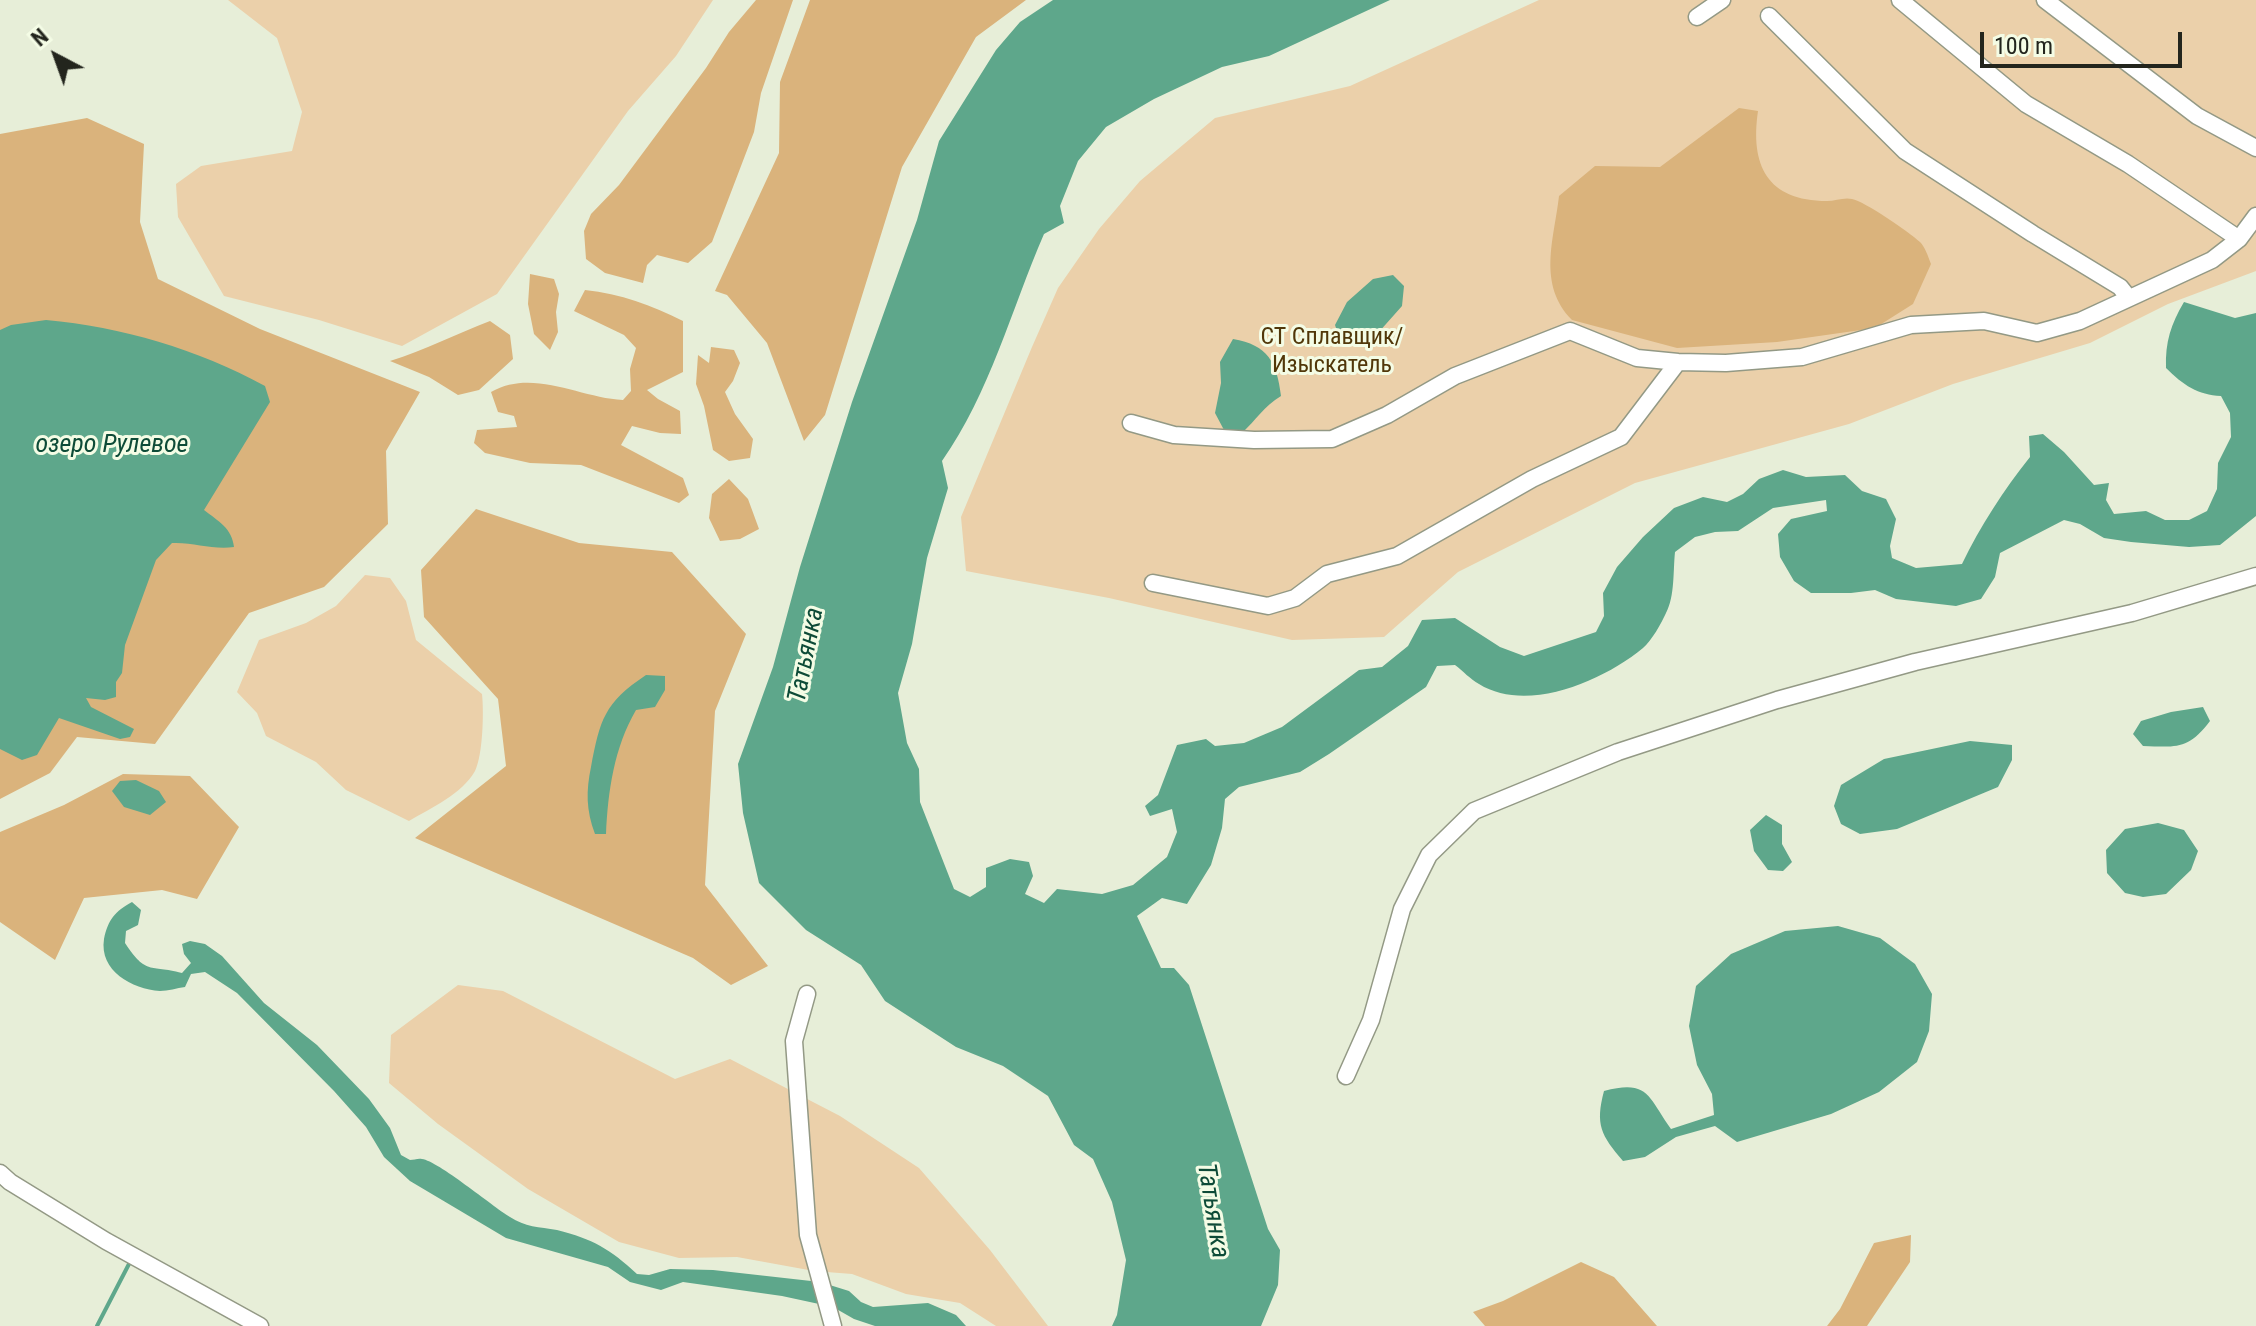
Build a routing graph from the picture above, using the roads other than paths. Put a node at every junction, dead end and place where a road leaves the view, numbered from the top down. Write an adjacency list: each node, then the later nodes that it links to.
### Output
1 (1722, 0): 5 (street)
2 (1900, 0): 8 (street)
3 (2045, 0): 6 (street)
4 (1769, 16): 9 (street)
5 (1697, 17)
6 (2256, 148)
7 (2256, 216): 8 (street)
8 (2239, 239): 9 (street)
9 (2128, 297): 10 (street)
10 (1678, 362): 11 (street); 13 (street)
11 (1131, 423)
12 (2256, 576): 15 (street)
13 (1153, 583)
14 (807, 994): 18 (street)
15 (1346, 1076)
16 (0, 1173): 17 (street)
17 (260, 1326)
18 (833, 1326)

